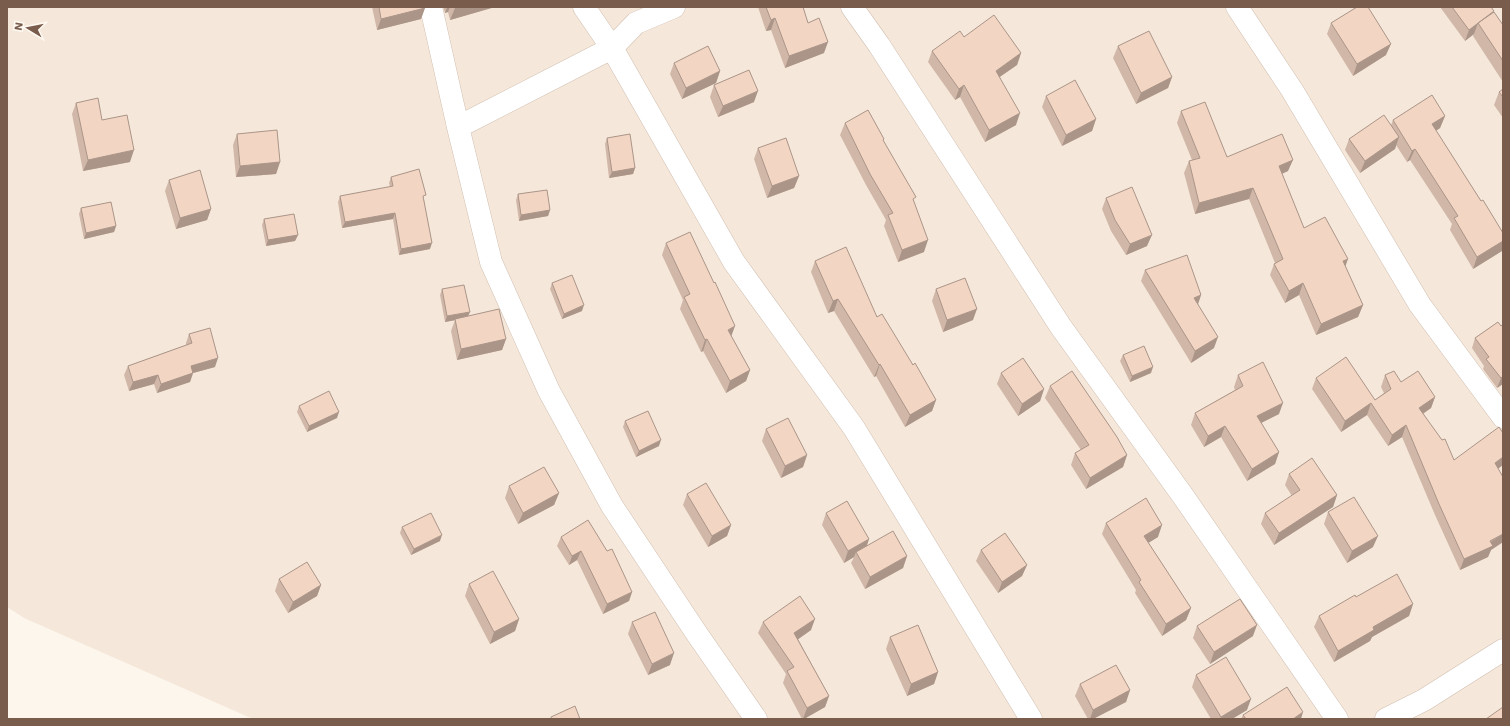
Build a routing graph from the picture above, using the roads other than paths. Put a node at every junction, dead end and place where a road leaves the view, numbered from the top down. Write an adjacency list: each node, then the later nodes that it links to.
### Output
1 (431, 7): 7 (street)
2 (584, 7): 6 (street)
3 (674, 7): 6 (street)
4 (852, 7): 12 (street)
5 (1237, 7): 8 (street)
6 (612, 48): 7 (street); 11 (street)
7 (458, 127): 10 (street)
8 (1503, 417)
9 (1503, 650): 13 (street)
10 (756, 719)
11 (1031, 719)
12 (1337, 719)
13 (1386, 719)

